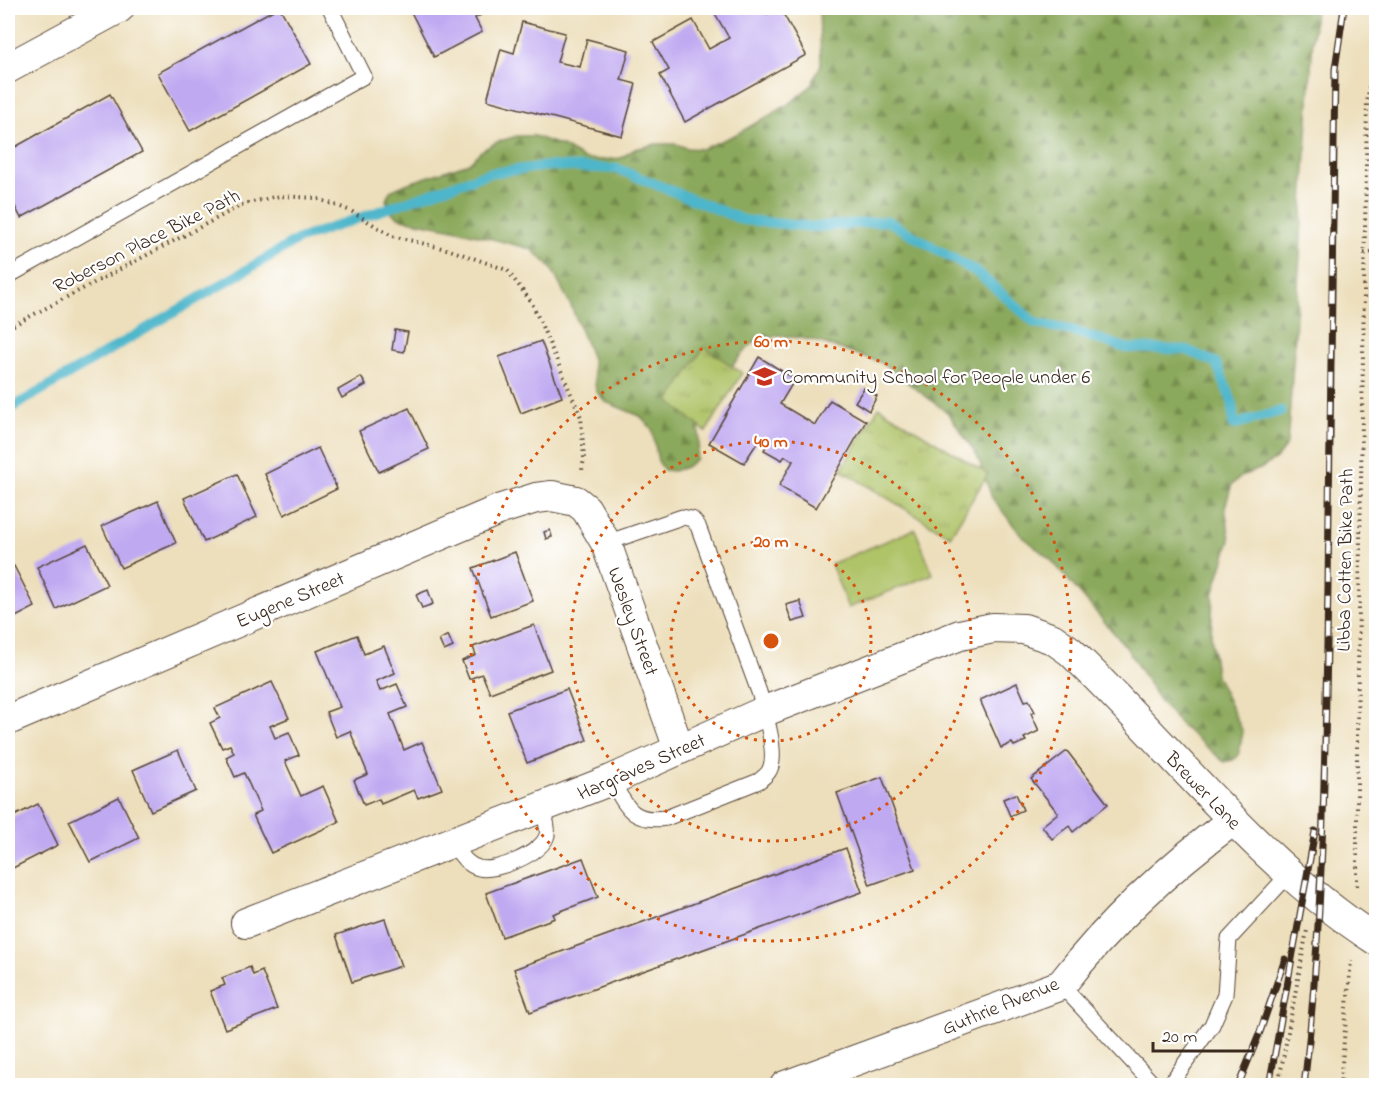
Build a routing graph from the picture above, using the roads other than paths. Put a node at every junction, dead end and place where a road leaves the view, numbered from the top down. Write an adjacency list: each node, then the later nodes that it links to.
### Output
1 (119, 8): 3 (street)
2 (330, 8): 4 (lane)
3 (8, 68)
4 (8, 276)
5 (576, 501): 6 (street, Wesley Street); 9 (street, Eugene Street)
6 (606, 543): 8 (lane); 10 (street, Wesley Street)
7 (1038, 634): 8 (street, Hargraves Street); 13 (street, Brewer Lane)
8 (765, 711): 10 (street, Hargraves Street); 11 (lane)
9 (8, 720)
10 (679, 749): 11 (street, Hargraves Street)
11 (611, 780): 12 (street, Hargraves Street)
12 (542, 807): 14 (street, Hargraves Street); 14 (lane)
13 (1232, 821): 15 (street, Brewer Lane); 18 (street, Guthrie Avenue)
14 (453, 843): 16 (street, Hargraves Street)
15 (1291, 873): 17 (street, Brewer Lane); 21 (lane)
16 (246, 923)
17 (1365, 932)
18 (1061, 985): 19 (street, Guthrie Avenue); 20 (lane)
19 (785, 1086)
20 (1155, 1086)
21 (1169, 1086)

